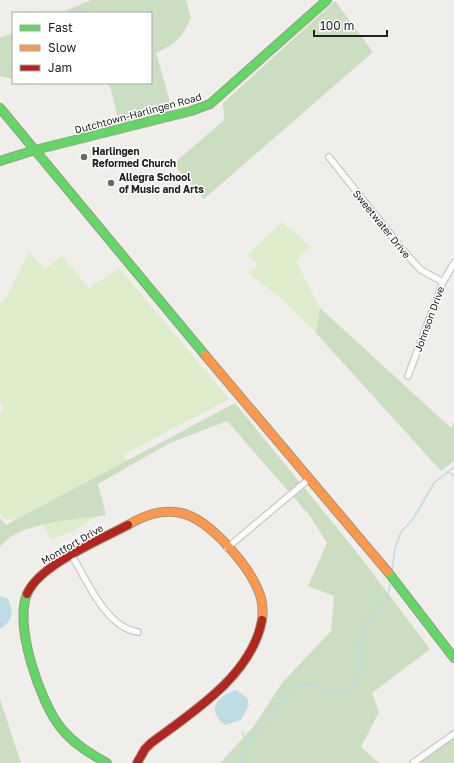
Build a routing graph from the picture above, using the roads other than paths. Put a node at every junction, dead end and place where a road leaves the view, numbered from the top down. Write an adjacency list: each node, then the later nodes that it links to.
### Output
1 (327, 0): 3 (main road, Dutchtown-Harlingen Road)
2 (0, 108): 3 (main road)
3 (35, 150): 5 (main road, Dutchtown-Harlingen Road); 9 (main road)
4 (329, 157): 7 (street, Sweetwater Drive)
5 (0, 161)
6 (454, 263): 7 (street, Johnson Drive)
7 (443, 282): 8 (street, Johnson Drive)
8 (408, 376)
9 (309, 479): 10 (street); 13 (main road)
10 (227, 548): 11 (main road, Montfort Drive); 16 (main road, Montfort Drive)
11 (72, 556): 12 (street); 15 (main road, Montfort Drive)
12 (138, 632)
13 (454, 658)
14 (454, 734): 17 (street)
15 (108, 763)
16 (137, 763)
17 (413, 763)

